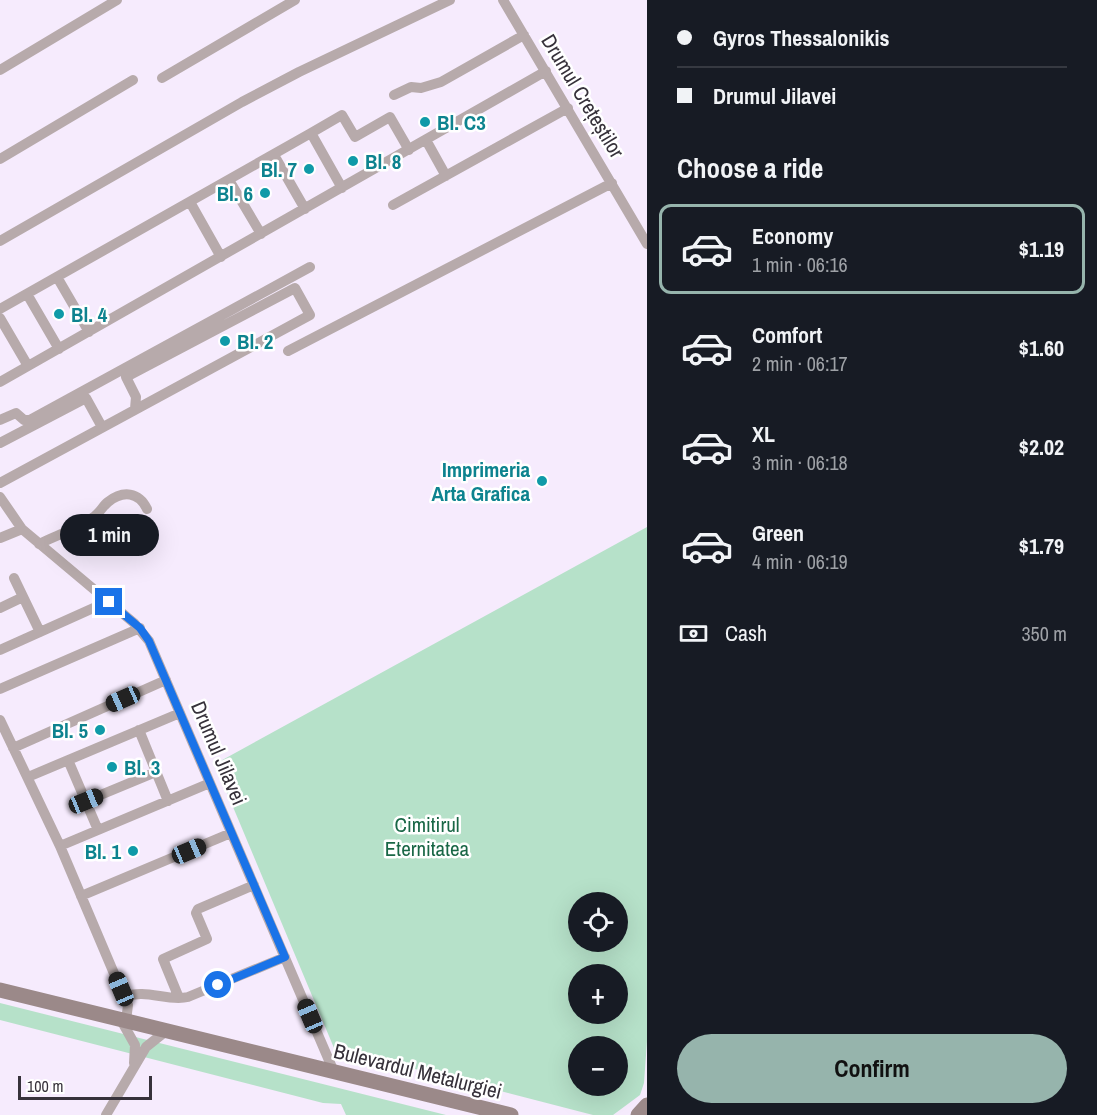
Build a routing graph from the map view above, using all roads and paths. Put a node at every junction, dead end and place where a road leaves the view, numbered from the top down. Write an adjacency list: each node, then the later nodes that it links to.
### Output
1 (117, 0): 6 (street)
2 (295, 0): 8 (street)
3 (450, 0): 25 (street)
4 (503, 0): 5 (street, Drumul Crețeștilor)
5 (524, 35): 7 (street, Drumul Crețeștilor); 10 (street)
6 (0, 70)
7 (546, 71): 11 (street, Drumul Crețeștilor); 13 (street)
8 (162, 78)
9 (133, 80): 16 (street)
10 (394, 95)
11 (568, 108): 17 (street); 19 (street, Drumul Crețeștilor)
12 (312, 133): 14 (street); 15 (street); 20 (street)
13 (426, 140): 14 (street); 17 (street)
14 (409, 150): 20 (street)
15 (274, 155): 18 (street); 23 (street)
16 (0, 159)
17 (446, 176): 22 (street)
18 (229, 180): 21 (street); 24 (street)
19 (612, 183): 26 (street, Drumul Crețeștilor); 35 (street)
20 (342, 188): 23 (street)
21 (190, 202): 27 (street); 29 (street)
22 (393, 205)
23 (305, 209): 24 (street)
24 (261, 234): 27 (street)
25 (0, 241)
26 (647, 244)
27 (221, 256): 33 (street)
28 (310, 267): 39 (street)
29 (57, 277): 30 (street); 33 (street)
30 (27, 294): 31 (street); 34 (street)
31 (0, 309)
32 (0, 318): 36 (street)
33 (89, 332): 34 (street)
34 (59, 349): 36 (street)
35 (288, 351)
36 (28, 366): 37 (street)
37 (0, 382)
38 (140, 406): 38 (street); 40 (street)
39 (0, 420)
40 (102, 427): 41 (street); 42 (street)
41 (0, 443)
42 (0, 483)
43 (0, 497): 45 (street, Drumul Jilavei)
44 (147, 509): 47 (street)
45 (22, 529): 46 (street); 47 (street, Drumul Jilavei)
46 (0, 538)
47 (39, 544): 50 (street, Drumul Jilavei)
48 (14, 578): 49 (street)
49 (23, 597): 51 (street); 53 (street)
50 (109, 602): 52 (street, Drumul Jilavei); 53 (street)
51 (0, 608)
52 (140, 628): 55 (street, Drumul Jilavei); 56 (street)
53 (40, 632): 54 (street)
54 (0, 650)
55 (166, 680): 57 (street, Drumul Jilavei); 60 (street)
56 (0, 689)
57 (180, 713): 59 (street); 64 (street, Drumul Jilavei)
58 (0, 720): 60 (street)
59 (138, 730): 61 (street); 62 (street)
60 (13, 748): 63 (street)
61 (68, 760): 63 (street); 65 (street)
62 (156, 772): 65 (street); 66 (street)
63 (28, 777): 69 (street)
64 (210, 783): 66 (street); 68 (street, Drumul Jilavei)
65 (86, 801): 67 (street)
66 (168, 801): 67 (street)
67 (98, 830): 69 (street)
68 (231, 833): 70 (street, Drumul Jilavei); 71 (street)
69 (60, 846): 71 (street)
70 (254, 885): 72 (street, Drumul Jilavei); 75 (street)
71 (81, 896): 74 (street)
72 (285, 957): 75 (street); 79 (street, Drumul Jilavei)
73 (0, 990): 76 (main road, Bulevardul Metalurgiei)
74 (124, 997): 75 (street); 76 (street)
75 (178, 998)
76 (124, 1021): 77 (main road, Bulevardul Metalurgiei); 78 (street)
77 (166, 1031): 78 (street); 79 (main road, Bulevardul Metalurgiei)
78 (134, 1066): 81 (street)
79 (334, 1072): 82 (main road, Bulevardul Metalurgiei)
80 (647, 1105): 83 (main road)
81 (106, 1115)
82 (511, 1115)
83 (638, 1115)

